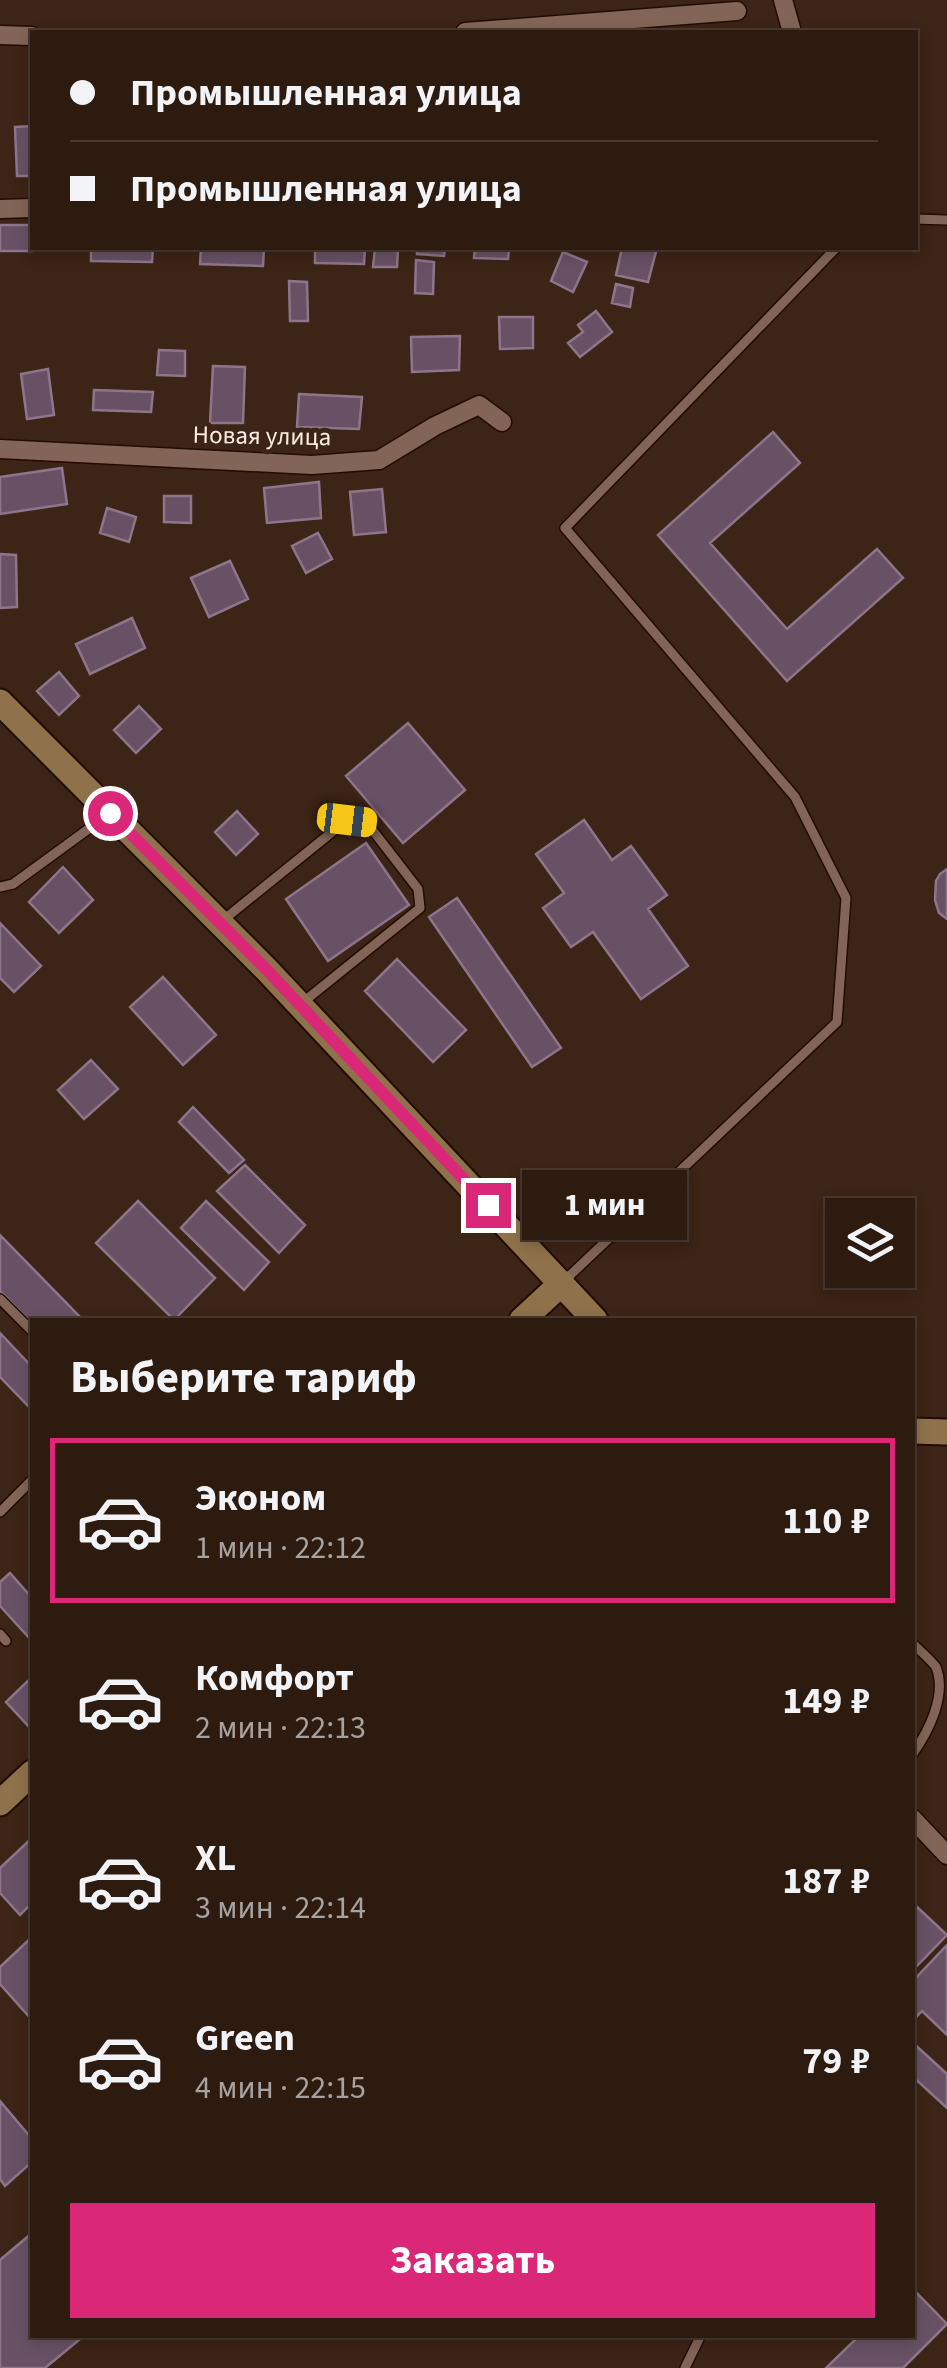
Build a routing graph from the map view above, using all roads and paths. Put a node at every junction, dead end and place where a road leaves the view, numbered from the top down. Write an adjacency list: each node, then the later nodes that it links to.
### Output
1 (783, 0): 4 (street)
2 (736, 10): 3 (street)
3 (490, 30)
4 (791, 30)
5 (0, 36): 6 (street)
6 (30, 36)
7 (30, 208): 8 (street)
8 (0, 209)
9 (918, 218): 10 (lane)
10 (947, 220)
11 (834, 250): 19 (lane)
12 (502, 422): 13 (street, Новая улица)
13 (0, 449)
14 (0, 702): 15 (main road)
15 (110, 813): 16 (lane); 17 (main road)
16 (0, 887)
17 (220, 922): 18 (main road); 18 (lane)
18 (300, 1004): 19 (main road)
19 (562, 1283): 21 (main road); 22 (main road)
20 (0, 1298): 23 (lane)
21 (524, 1318)
22 (593, 1318)
23 (30, 1329)
24 (915, 1432): 25 (main road)
25 (947, 1432)
26 (30, 1482): 27 (lane)
27 (0, 1512)
28 (915, 1646): 29 (lane)
29 (915, 1751)
30 (30, 1775): 31 (main road)
31 (0, 1803)
32 (915, 1821): 33 (street)
33 (947, 1855)
34 (699, 2338): 35 (lane)
35 (684, 2368)

